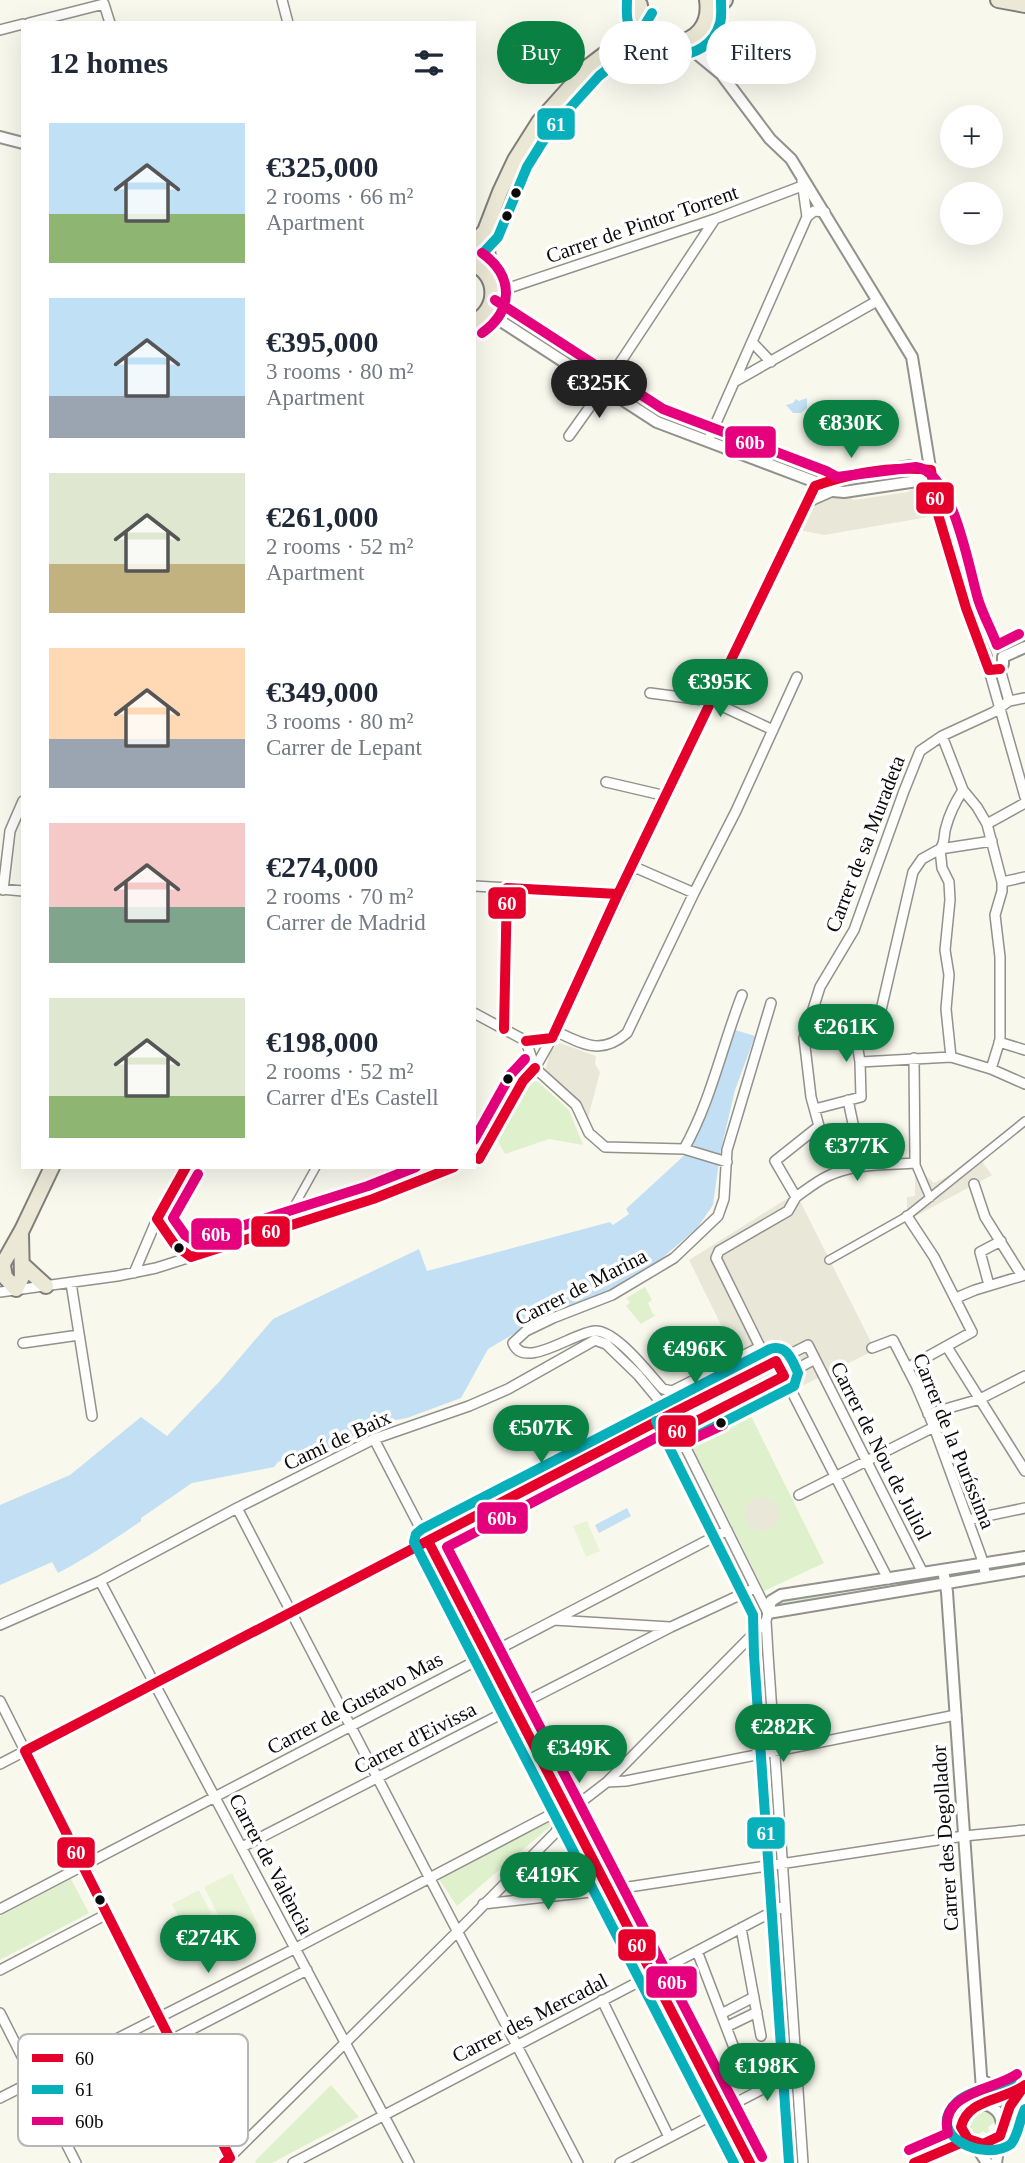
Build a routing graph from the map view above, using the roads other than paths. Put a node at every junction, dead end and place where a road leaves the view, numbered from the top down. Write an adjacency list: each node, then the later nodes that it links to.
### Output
1 (282, 0): 9 (street)
2 (707, 0): 12 (main road)
3 (725, 0): 12 (main road)
4 (998, 0): 6 (main road)
5 (640, 3): 10 (main road); 11 (main road)
6 (1025, 5)
7 (37, 21): 8 (street)
8 (109, 21)
9 (287, 21)
10 (630, 21)
11 (643, 21)
12 (705, 23): 14 (street); 16 (main road)
13 (21, 25): 15 (street)
14 (706, 26)
15 (0, 30)
16 (692, 37)
17 (599, 58): 27 (main road)
18 (729, 84): 21 (street)
19 (0, 137): 20 (street)
20 (21, 142)
21 (802, 181): 22 (street, Carrer de Pintor Torrent); 23 (street); 24 (street)
22 (791, 191): 23 (street); 26 (street, Carrer de Pintor Torrent)
23 (803, 197): 24 (street); 25 (street)
24 (825, 212): 25 (street); 31 (street)
25 (807, 217): 34 (street)
26 (715, 219): 30 (street, Carrer de Pintor Torrent); 37 (street)
27 (485, 231): 28 (main road); 30 (main road)
28 (476, 241)
29 (476, 265): 30 (main road)
30 (491, 284): 32 (main road)
31 (877, 302): 35 (street); 40 (street)
32 (487, 312): 33 (main road); 37 (street)
33 (476, 320)
34 (752, 342): 35 (street); 36 (street)
35 (771, 362): 36 (street)
36 (734, 382): 39 (street)
37 (604, 387): 38 (street); 39 (street)
38 (569, 436)
39 (708, 441): 42 (street)
40 (930, 470): 41 (street); 42 (street); 45 (street)
41 (917, 481): 43 (street); 45 (street)
42 (821, 484): 43 (street); 44 (street)
43 (833, 491): 44 (street)
44 (806, 503): 52 (street)
45 (937, 508): 47 (street)
46 (1025, 647): 48 (street)
47 (986, 657): 48 (street); 48 (street)
48 (997, 665): 53 (street); 54 (street)
49 (797, 677): 55 (street)
50 (650, 693): 52 (street)
51 (1025, 698): 53 (street)
52 (711, 701): 55 (street); 59 (street)
53 (1009, 701): 54 (street, Carrer de sa Muradeta)
54 (999, 707): 56 (street, Carrer de sa Muradeta); 60 (street)
55 (773, 730): 73 (street)
56 (942, 736): 58 (street); 90 (street, Carrer de sa Muradeta)
57 (606, 782): 59 (street)
58 (963, 790): 63 (street); 65 (street)
59 (666, 796): 66 (street)
60 (1025, 797)
61 (1025, 803): 63 (street)
62 (21, 805): 71 (street)
63 (987, 824): 64 (street)
64 (992, 841): 65 (street); 68 (street)
65 (940, 849): 83 (street); 85 (street)
66 (632, 866): 73 (street); 74 (street)
67 (1025, 877): 68 (street)
68 (1002, 882): 81 (street)
69 (476, 886): 70 (street)
70 (507, 888): 74 (street); 78 (street)
71 (1, 889): 72 (street)
72 (21, 891)
73 (694, 893): 79 (street)
74 (618, 894): 79 (street)
75 (742, 995): 92 (street)
76 (771, 1003): 94 (street, Carrer de Marina)
77 (476, 1014): 78 (street)
78 (504, 1029): 80 (street)
79 (554, 1035): 80 (street); 86 (street)
80 (526, 1041): 86 (street)
81 (999, 1042): 82 (street); 87 (street)
82 (1025, 1050)
83 (951, 1057): 84 (street); 87 (street)
84 (914, 1058): 85 (street); 95 (street)
85 (860, 1062): 89 (street)
86 (535, 1068): 92 (street); 93 (street)
87 (991, 1069): 88 (street)
88 (1025, 1084)
89 (848, 1100): 90 (street); 96 (street)
90 (814, 1110): 104 (street, Carrer de sa Muradeta)
91 (1025, 1121): 105 (street)
92 (686, 1150): 94 (street)
93 (477, 1160)
94 (723, 1161): 125 (street, Carrer de Marina)
95 (915, 1163): 96 (street); 105 (street)
96 (862, 1166): 104 (street)
97 (51, 1169): 109 (main road)
98 (185, 1169): 107 (street)
99 (315, 1169): 108 (street)
100 (409, 1169): 102 (street)
101 (450, 1169): 102 (street)
102 (415, 1182): 111 (street)
103 (974, 1184): 110 (street)
104 (796, 1197): 125 (street)
105 (930, 1198): 106 (street)
106 (907, 1216): 112 (street); 122 (street)
107 (157, 1219): 111 (street); 115 (street)
108 (287, 1219)
109 (22, 1230): 113 (main road); 114 (main road)
110 (1001, 1241): 116 (street); 118 (street)
111 (191, 1257): 115 (street)
112 (829, 1260)
113 (23, 1265): 119 (main road); 120 (main road)
114 (1, 1267): 120 (main road)
115 (134, 1273): 117 (street)
116 (1024, 1275): 118 (street)
117 (71, 1283): 119 (street); 123 (street)
118 (989, 1285): 122 (street)
119 (46, 1286): 120 (street)
120 (16, 1289): 121 (street)
121 (0, 1292)
122 (956, 1298): 126 (street)
123 (79, 1335): 124 (street); 136 (street)
124 (23, 1343)
125 (760, 1347): 129 (street)
126 (947, 1347): 130 (street); 133 (street)
127 (872, 1348): 130 (street, Carrer de la Puríssima)
128 (815, 1359): 129 (street, Carrer de Nou de Juliol); 131 (street); 139 (street, Carrer de Nou de Juliol)
129 (773, 1363): 131 (street); 135 (street)
130 (907, 1368): 134 (street, Carrer de la Puríssima)
131 (783, 1376): 141 (street)
132 (1025, 1376): 133 (street)
133 (980, 1399): 134 (street); 140 (street)
134 (928, 1414): 137 (street, Carrer de la Puríssima)
135 (669, 1415): 138 (street, Camí de Baix); 146 (street); 147 (street)
136 (92, 1416)
137 (934, 1427): 139 (street); 145 (street, Carrer de la Puríssima)
138 (374, 1439): 143 (street, Camí de Baix); 147 (street)
139 (866, 1461): 141 (street); 152 (street, Carrer de Nou de Juliol)
140 (1025, 1471)
141 (835, 1476): 142 (street); 154 (street)
142 (799, 1495)
143 (237, 1508): 155 (street, Camí de Baix); 161 (street)
144 (1025, 1508): 145 (street)
145 (968, 1520): 149 (street, Carrer de la Puríssima)
146 (727, 1530): 158 (street); 163 (street, Carrer de Gustavo Mas)
147 (428, 1541): 161 (street); 166 (street)
148 (1025, 1557): 149 (street)
149 (984, 1564): 150 (street); 153 (street, Carrer de la Puríssima)
150 (943, 1570): 152 (street); 156 (street, Carrer des Degollador)
151 (1025, 1570): 153 (street)
152 (923, 1573): 154 (street)
153 (985, 1576): 156 (street)
154 (888, 1578): 157 (street); 159 (street)
155 (100, 1581): 164 (street, Camí de Baix); 167 (street, Carrer de València)
156 (946, 1583): 159 (street); 170 (street, Carrer des Degollador)
157 (845, 1585): 160 (street); 162 (street)
158 (755, 1588): 162 (street); 165 (street, Carrer d'Eivissa)
159 (891, 1592): 160 (street)
160 (848, 1599): 162 (street)
161 (291, 1612): 167 (street); 171 (street)
162 (767, 1617): 173 (street); 176 (street)
163 (553, 1620): 165 (street); 166 (street, Carrer de Gustavo Mas)
164 (0, 1625)
165 (671, 1627): 169 (street, Carrer d'Eivissa)
166 (486, 1654): 169 (street); 171 (street, Carrer de Gustavo Mas)
167 (156, 1683): 172 (street); 177 (street, Carrer de València)
168 (0, 1701): 172 (street)
169 (514, 1708): 175 (street, Carrer d'Eivissa); 178 (street)
170 (956, 1715): 173 (street); 180 (street, Carrer des Degollador)
171 (350, 1726): 175 (street); 177 (street, Carrer de Gustavo Mas)
172 (25, 1751): 174 (street); 182 (street)
173 (774, 1751): 176 (street); 183 (street)
174 (0, 1763)
175 (377, 1777): 181 (street, Carrer d'Eivissa); 184 (street)
176 (607, 1782): 178 (street)
177 (215, 1796): 181 (street, Carrer de València); 182 (street, Carrer de Gustavo Mas)
178 (568, 1812): 184 (street); 185 (street); 186 (street)
179 (1025, 1830): 180 (street)
180 (964, 1836): 183 (street); 213 (street, Carrer des Degollador)
181 (242, 1847): 192 (street, Carrer de València)
182 (83, 1865): 188 (street, Carrer de Gustavo Mas); 189 (street)
183 (782, 1865): 185 (street); 187 (street)
184 (429, 1877): 191 (street); 192 (street)
185 (609, 1890): 186 (street); 196 (street)
186 (483, 1904): 191 (street)
187 (785, 1905): 190 (street, Carrer des Mercadal); 212 (street)
188 (0, 1909)
189 (107, 1914): 194 (street); 202 (street)
190 (741, 1928): 193 (street, Carrer des Mercadal); 197 (street)
191 (457, 1932): 208 (street); 209 (street)
192 (296, 1948): 195 (street, Carrer de València); 202 (street)
193 (697, 1951): 196 (street, Carrer des Mercadal); 199 (street)
194 (0, 1970)
195 (307, 1970): 206 (street); 208 (street, Carrer de València)
196 (652, 1974): 198 (street, Carrer des Mercadal); 218 (street)
197 (754, 1997): 199 (street); 200 (street)
198 (602, 2000): 209 (street, Carrer des Mercadal); 221 (street)
199 (719, 2010): 203 (street)
200 (757, 2012): 203 (street); 207 (street)
201 (0, 2013): 210 (street)
202 (159, 2017): 204 (street); 205 (street)
203 (726, 2027): 211 (street)
204 (126, 2034)
205 (168, 2034)
206 (183, 2034)
207 (761, 2036)
208 (346, 2043): 219 (street, Carrer de València); 222 (street)
209 (516, 2045): 219 (street, Carrer des Mercadal); 230 (street)
210 (18, 2049)
211 (736, 2053)
212 (797, 2071): 218 (street); 233 (street)
213 (982, 2080): 214 (street); 217 (street, Carrer des Degollador)
214 (1023, 2087): 217 (street); 220 (street)
215 (18, 2089): 216 (street)
216 (0, 2098)
217 (984, 2104): 220 (street); 223 (street)
218 (722, 2110): 221 (street); 232 (street)
219 (384, 2115): 228 (street, Carrer des Mercadal); 229 (street, Carrer de València)
220 (1001, 2132): 223 (street); 236 (street)
221 (669, 2137): 231 (street)
222 (248, 2139)
223 (972, 2142): 234 (street); 235 (street)
224 (67, 2146): 227 (street)
225 (241, 2146): 226 (street)
226 (227, 2160)
227 (76, 2163)
228 (294, 2163)
229 (409, 2163)
230 (578, 2163)
231 (620, 2163)
232 (750, 2163)
233 (803, 2163)
234 (914, 2163)
235 (987, 2163)
236 (996, 2163)

